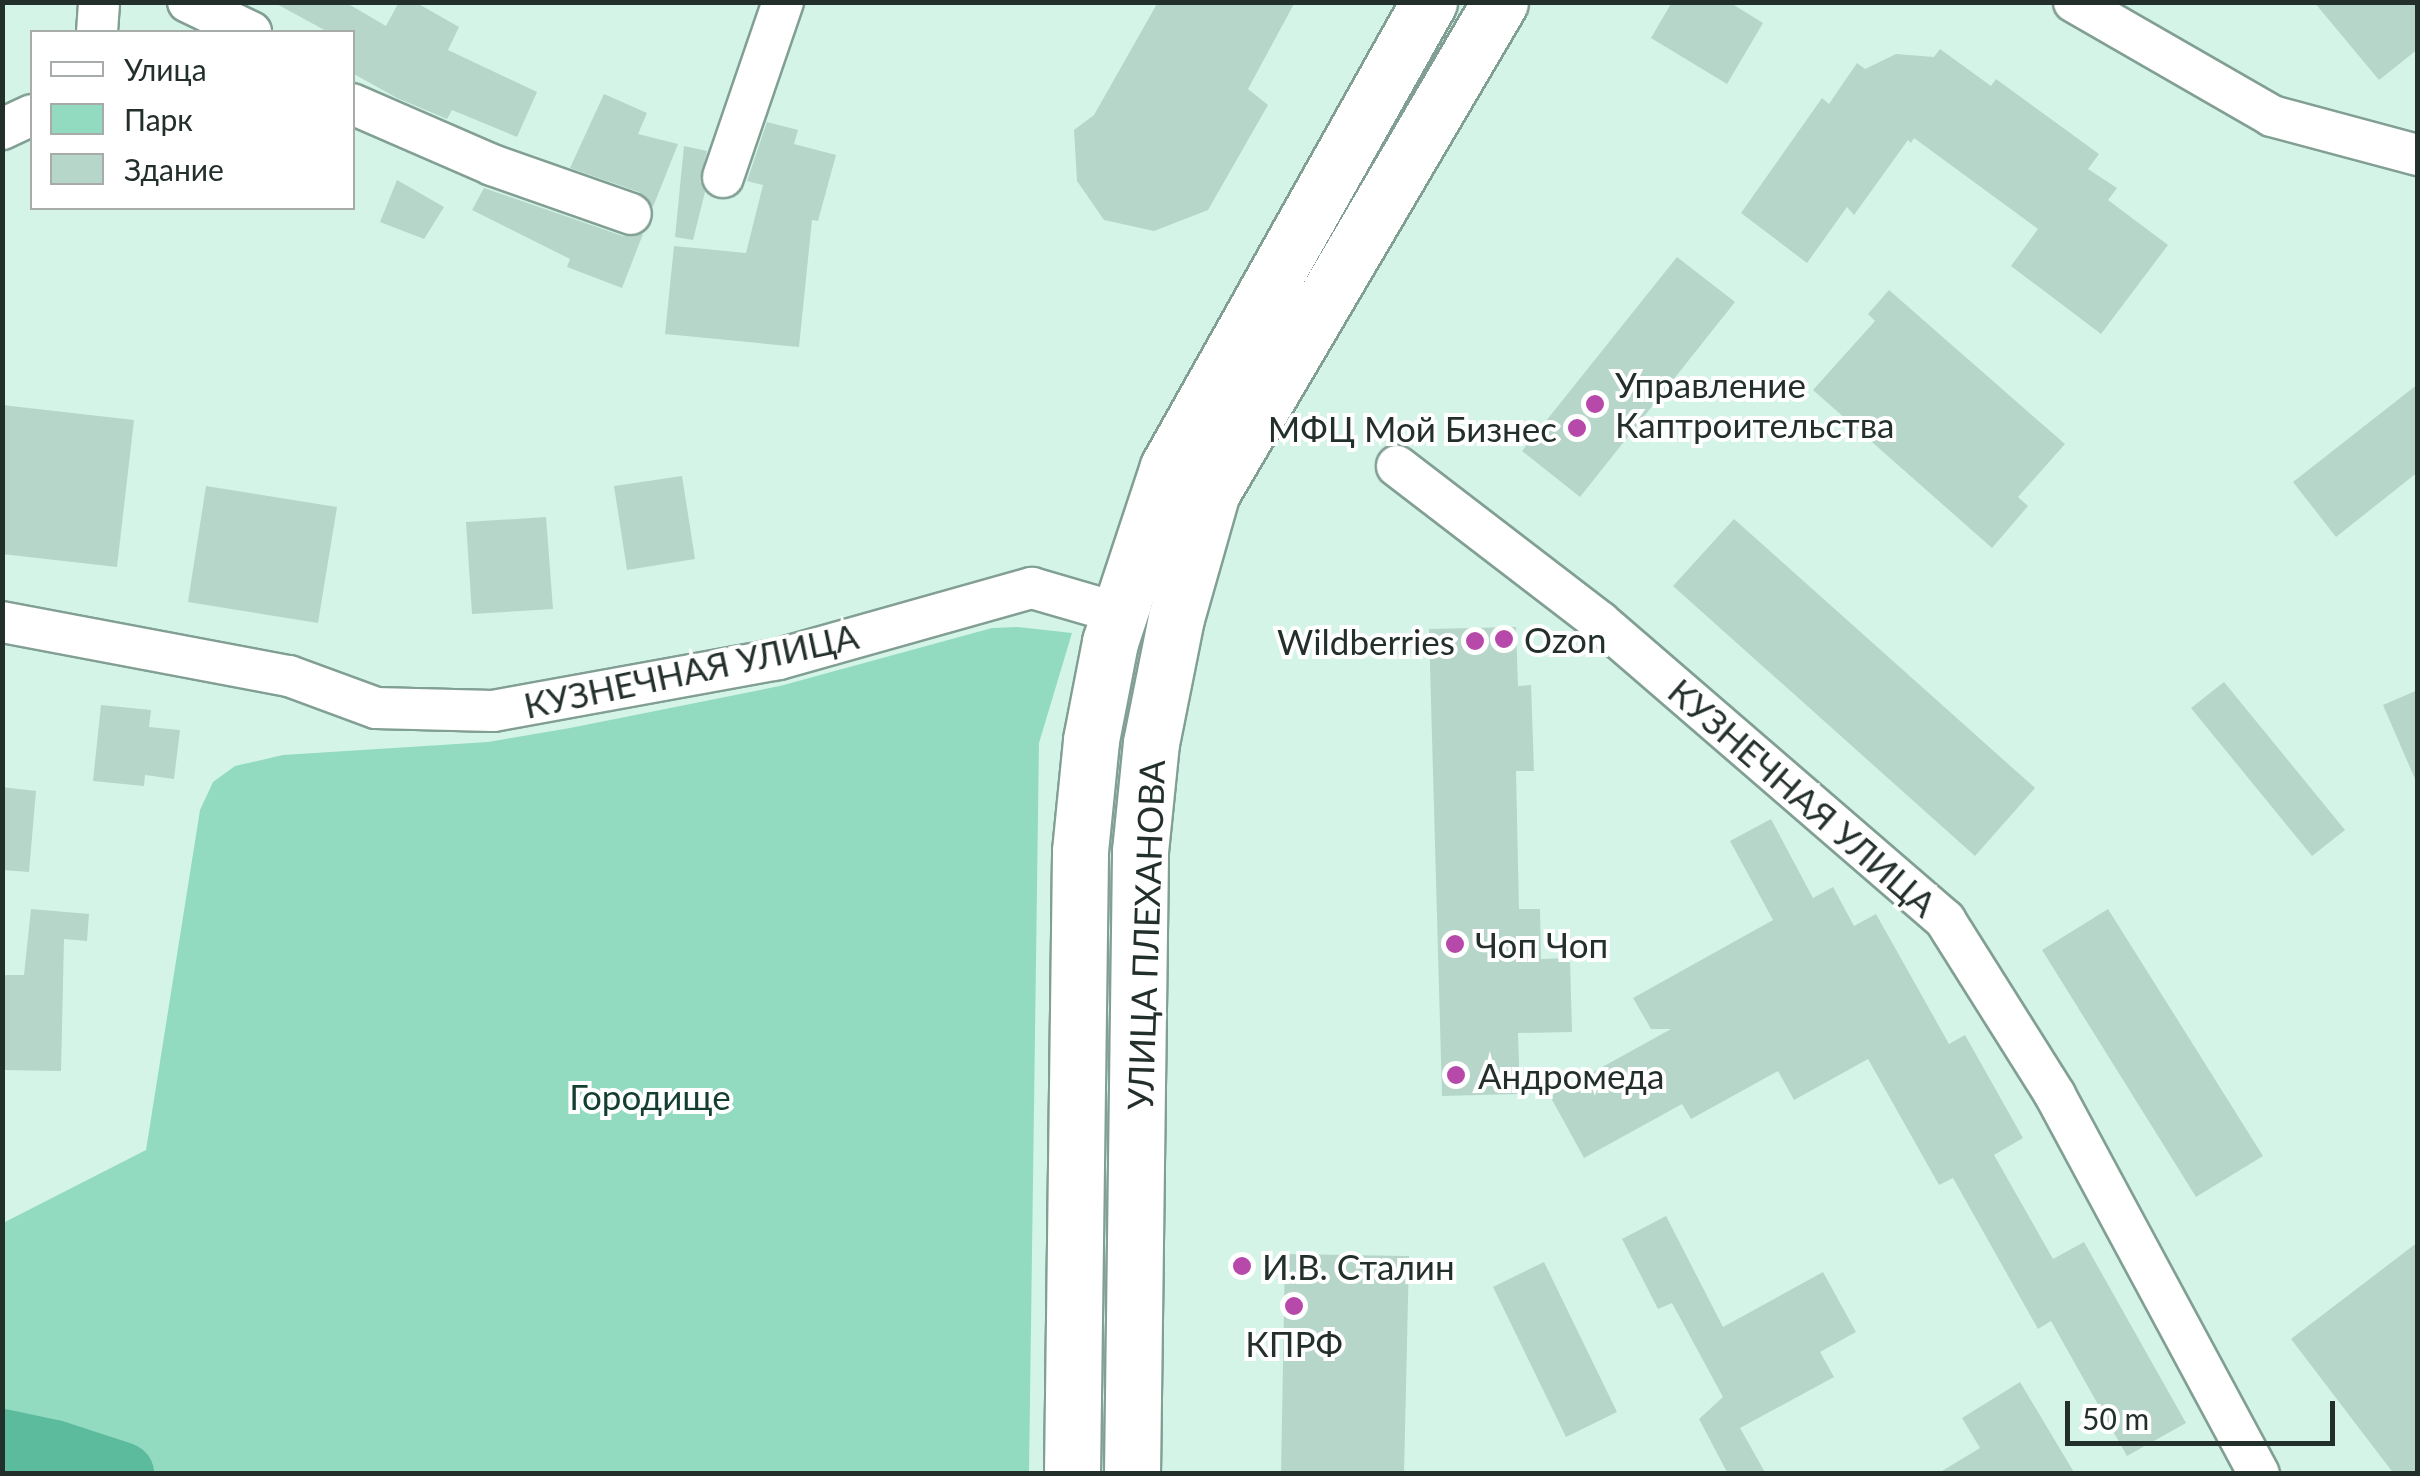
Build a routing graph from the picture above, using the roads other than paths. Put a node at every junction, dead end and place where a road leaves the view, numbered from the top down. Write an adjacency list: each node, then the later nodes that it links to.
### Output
1 (99, 2): 7 (street)
2 (188, 2): 8 (street)
3 (782, 2): 13 (street)
4 (1429, 2): 16 (main road, УЛИЦА ПЛЕХАНОВА)
5 (1500, 2): 19 (main road, УЛИЦА ПЛЕХАНОВА)
6 (2074, 2): 12 (street)
7 (97, 30)
8 (247, 30)
9 (355, 105): 14 (street)
10 (30, 116): 11 (street)
11 (2, 129)
12 (2418, 155)
13 (723, 177)
14 (631, 214)
15 (1397, 466): 20 (street, КУЗНЕЧНАЯ УЛИЦА)
16 (1118, 613): 17 (street, КУЗНЕЧНАЯ УЛИЦА); 18 (main road, УЛИЦА ПЛЕХАНОВА)
17 (2, 622)
18 (1072, 1474)
19 (1132, 1474)
20 (2259, 1474)

